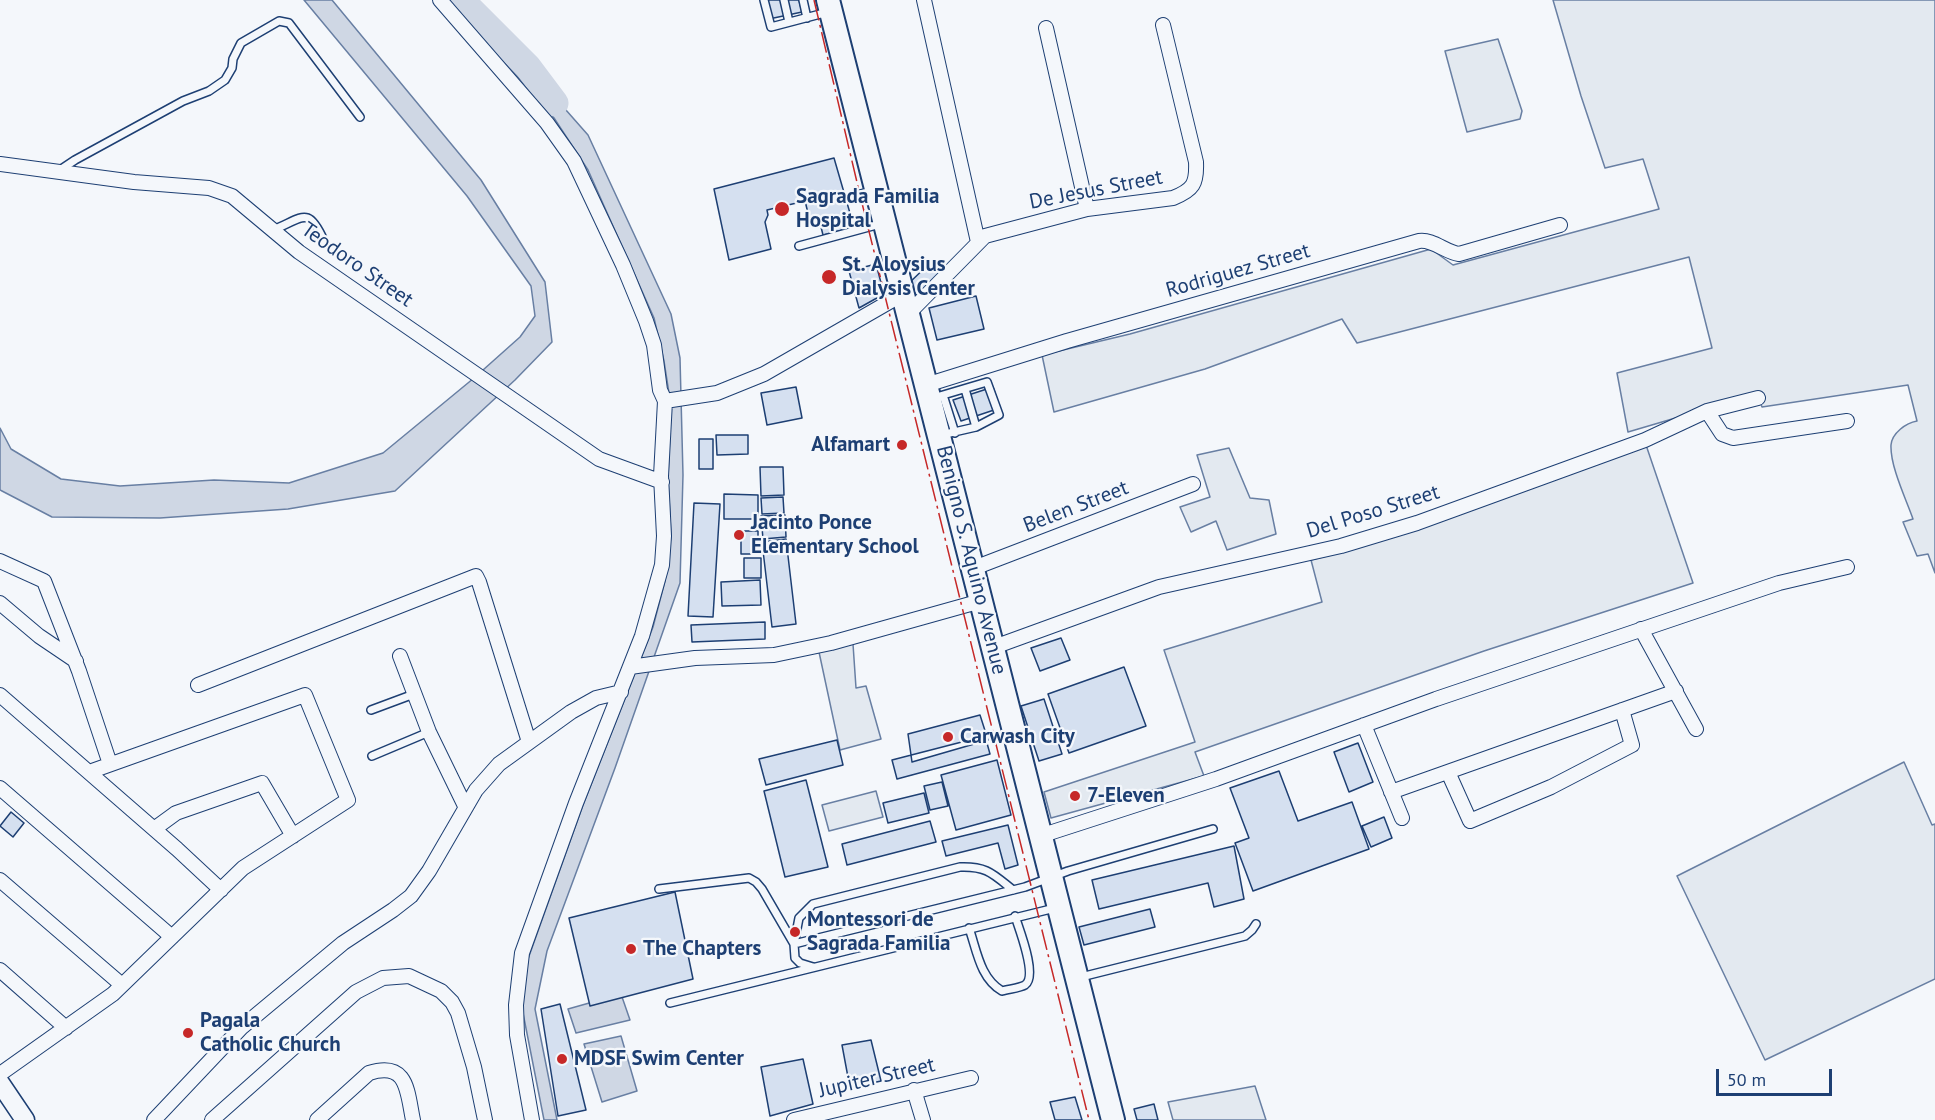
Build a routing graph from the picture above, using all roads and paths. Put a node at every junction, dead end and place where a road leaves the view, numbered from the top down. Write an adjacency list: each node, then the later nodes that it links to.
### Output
1 (440, 0): 27 (street)
2 (764, 0): 8 (lane)
3 (784, 0): 8 (lane)
4 (803, 0): 7 (lane)
5 (924, 0): 21 (street)
6 (829, 5): 7 (lane); 14 (main road, Benigno S. Aquino Avenue)
7 (807, 18): 8 (lane)
8 (789, 22)
9 (1163, 25): 16 (street, De Jesus Street)
10 (1046, 28): 16 (street)
11 (360, 117): 13 (lane)
12 (0, 164): 13 (street, Teodoro Street)
13 (58, 172): 19 (street, Teodoro Street)
14 (876, 190): 15 (lane); 17 (main road, Benigno S. Aquino Avenue)
15 (846, 198)
16 (1087, 209): 21 (street, De Jesus Street)
17 (884, 223): 22 (lane); 23 (main road, Benigno S. Aquino Avenue)
18 (1560, 225): 25 (street, Rodriguez Street)
19 (273, 230): 20 (lane); 32 (street, Teodoro Street)
20 (324, 241)
21 (978, 242): 23 (street, De Jesus Street)
22 (799, 246)
23 (905, 304): 25 (main road, Benigno S. Aquino Avenue); 27 (street, De Jesus Street)
24 (965, 389): 25 (lane); 30 (lane); 30 (lane)
25 (933, 393): 31 (main road, Benigno S. Aquino Avenue)
26 (1758, 398): 28 (street, Del Poso Street)
27 (665, 401): 32 (street)
28 (1707, 411): 29 (street); 40 (street, Del Poso Street)
29 (1847, 421)
30 (976, 427): 31 (lane)
31 (947, 434): 36 (main road, Benigno S. Aquino Avenue)
32 (662, 482): 43 (street)
33 (1193, 484): 36 (street, Belen Street)
34 (0, 561): 42 (street)
35 (1847, 567): 39 (street)
36 (974, 568): 37 (main road, Benigno S. Aquino Avenue)
37 (981, 601): 40 (main road, Benigno S. Aquino Avenue); 43 (street)
38 (0, 603): 42 (street)
39 (1641, 629): 45 (street); 51 (street)
40 (994, 647): 66 (main road, Benigno S. Aquino Avenue)
41 (400, 656): 47 (street)
42 (76, 661): 56 (street)
43 (630, 667): 46 (street)
44 (198, 684): 54 (street)
45 (1676, 691): 50 (street); 52 (street)
46 (621, 692): 54 (street); 94 (street)
47 (414, 694): 49 (lane); 53 (street)
48 (0, 695): 57 (street)
49 (371, 710)
50 (1622, 710): 58 (street); 58 (street)
51 (1364, 725): 60 (street); 66 (street)
52 (1696, 729)
53 (429, 732): 55 (lane); 61 (street)
54 (529, 742): 61 (street)
55 (372, 756)
56 (111, 765): 57 (street); 65 (street)
57 (89, 772): 63 (street)
58 (1448, 772): 60 (street)
59 (0, 788): 76 (street)
60 (1391, 792): 62 (street)
61 (465, 806): 89 (street)
62 (1402, 818)
63 (154, 829): 65 (street); 70 (street)
64 (1213, 829): 67 (lane)
65 (292, 836): 70 (street)
66 (1040, 836): 67 (main road, Benigno S. Aquino Avenue)
67 (1052, 877): 71 (lane); 72 (main road, Benigno S. Aquino Avenue)
68 (0, 880): 81 (street)
69 (659, 889): 77 (lane)
70 (220, 890): 76 (street)
71 (1013, 890): 77 (lane); 77 (lane)
72 (1058, 907): 73 (lane); 80 (main road, Benigno S. Aquino Avenue)
73 (1015, 916): 75 (lane); 75 (lane)
74 (1256, 924): 80 (lane)
75 (969, 928): 78 (lane)
76 (172, 937): 81 (street)
77 (794, 944): 78 (lane)
78 (816, 968): 82 (lane)
79 (0, 970): 83 (street)
80 (1076, 978): 97 (main road, Benigno S. Aquino Avenue)
81 (122, 985): 83 (street)
82 (670, 1003)
83 (66, 1028): 84 (street)
84 (0, 1074)
85 (971, 1078): 87 (street, Jupiter Street)
86 (0, 1083): 88 (street)
87 (914, 1090): 95 (street, Jupiter Street); 96 (street)
88 (25, 1120)
89 (154, 1120)
90 (212, 1120): 93 (street)
91 (317, 1120): 92 (street)
92 (413, 1120)
93 (485, 1120)
94 (532, 1120)
95 (794, 1120)
96 (923, 1120)
97 (1113, 1120)

